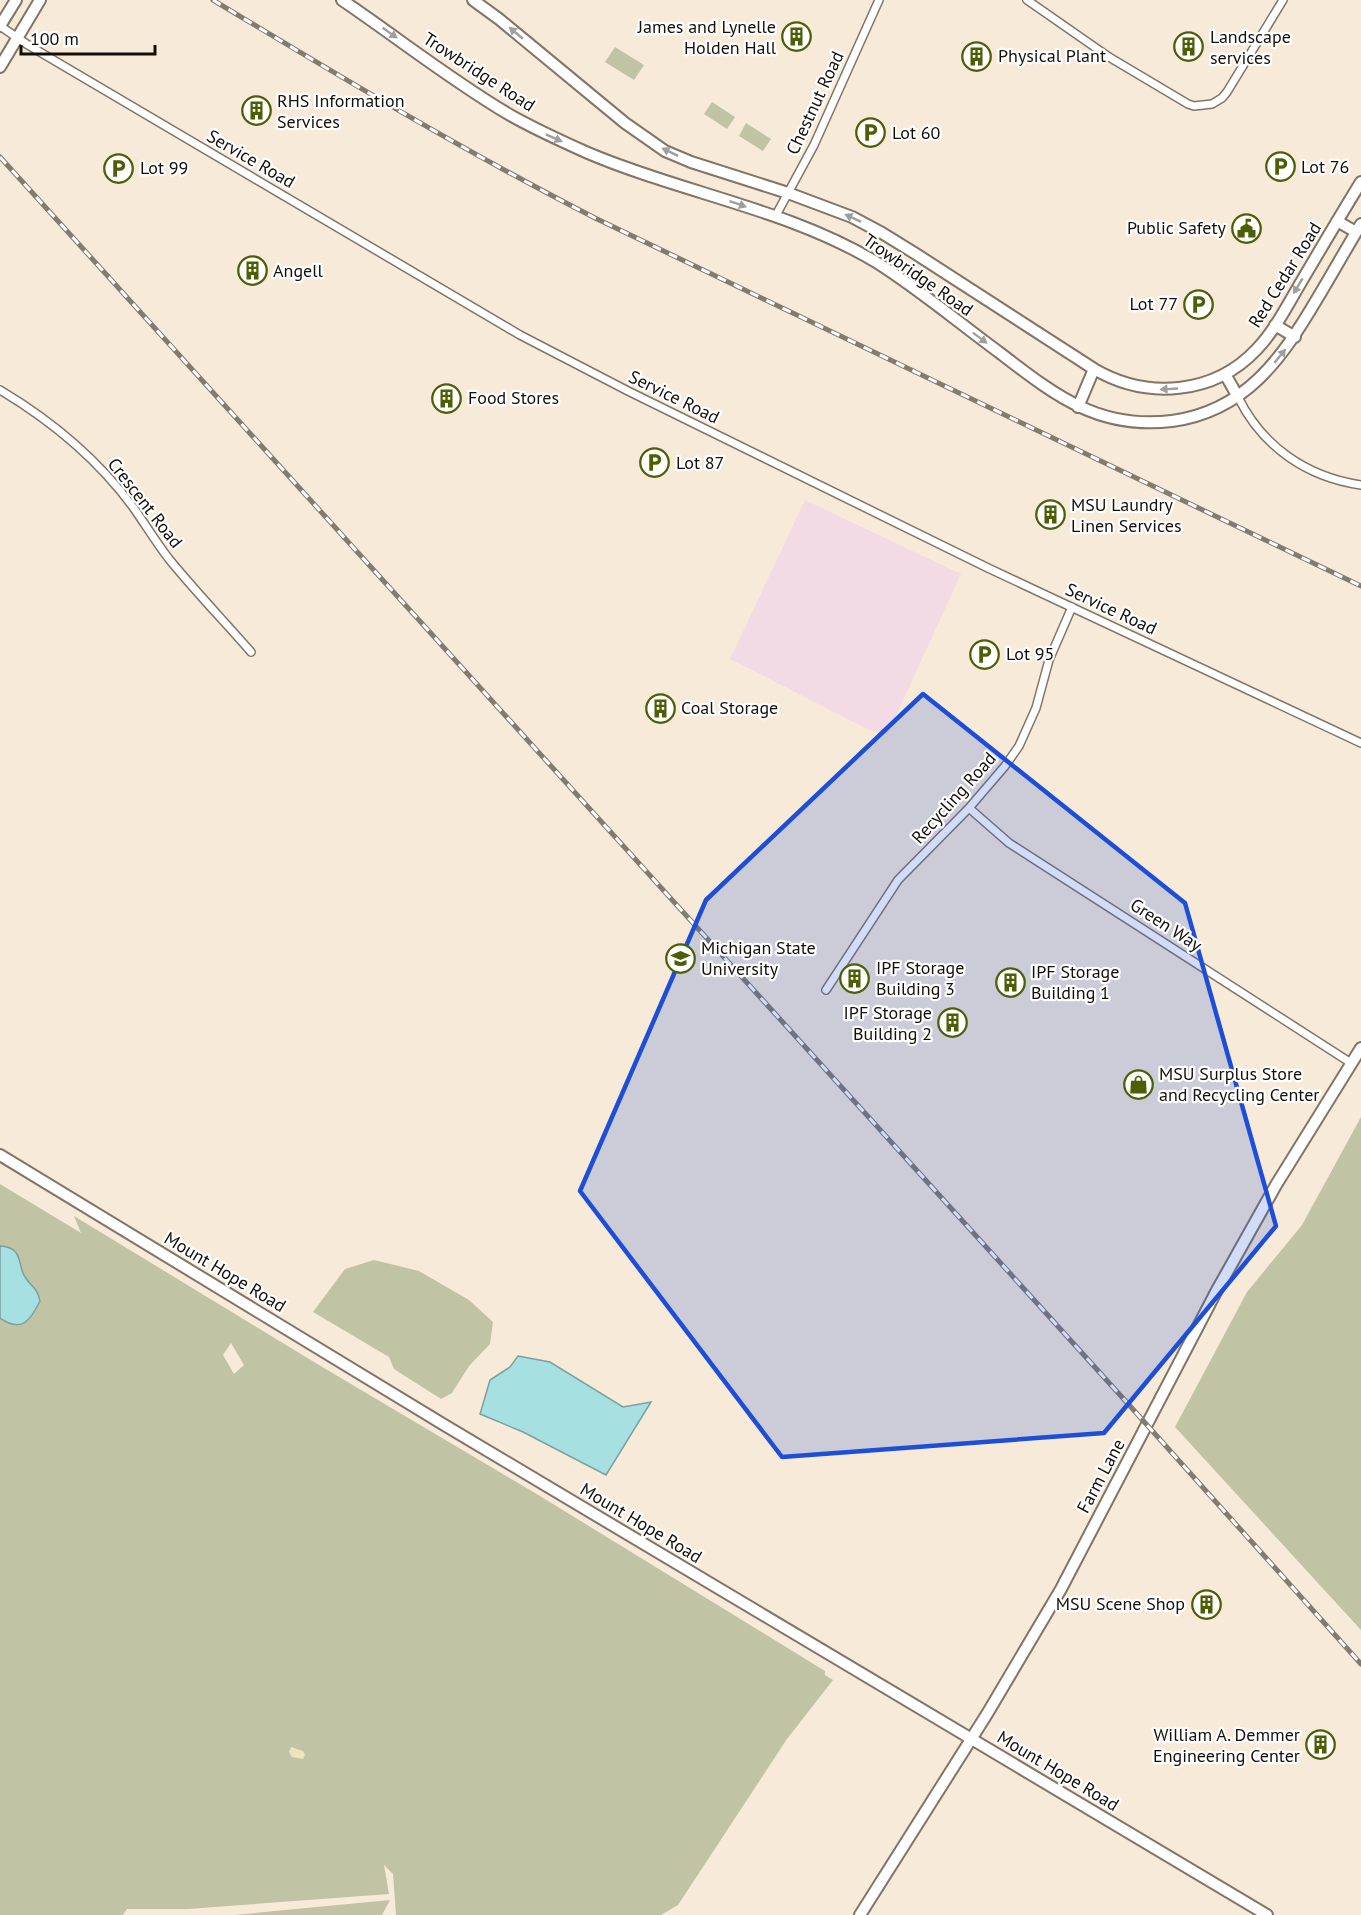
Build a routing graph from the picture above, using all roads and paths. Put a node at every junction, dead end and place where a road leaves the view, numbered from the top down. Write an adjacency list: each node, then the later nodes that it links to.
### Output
1 (16, 0): 8 (street)
2 (40, 0): 9 (street)
3 (342, 0): 13 (street, Trowbridge Road, one-way to 13)
4 (473, 0): 12 (street, Trowbridge Road, one-way to 4)
5 (879, 0): 12 (street, Chestnut Road)
6 (1027, 0): 7 (street)
7 (1283, 0)
8 (0, 26): 9 (street, Service Road)
9 (17, 38): 10 (street); 24 (street, Service Road)
10 (0, 67)
11 (1361, 182): 14 (street, Red Cedar Road)
12 (788, 194): 13 (street, Chestnut Road); 18 (street, Trowbridge Road, one-way to 12)
13 (775, 217): 22 (street, Trowbridge Road, one-way to 22)
14 (1337, 221): 15 (street); 16 (street, Red Cedar Road, one-way to 16)
15 (1359, 228): 17 (street)
16 (1275, 325): 17 (street); 19 (street, Red Cedar Road)
17 (1295, 337): 21 (street, one-way to 17)
18 (1094, 369): 19 (street, Trowbridge Road, one-way to 18); 22 (street)
19 (1225, 374): 21 (street)
20 (0, 390): 25 (street, Crescent Road)
21 (1238, 397): 22 (street, Trowbridge Road); 23 (street)
22 (1078, 407)
23 (1361, 485)
24 (1072, 607): 26 (street, Service Road); 27 (street, Recycling Road)
25 (251, 652)
26 (1361, 744)
27 (969, 808): 28 (street, Recycling Road); 30 (street, Green Way)
28 (826, 990)
29 (1361, 1048): 30 (street, Farm Lane)
30 (1351, 1063): 32 (street, Farm Lane)
31 (0, 1155): 32 (street, Mount Hope Road)
32 (971, 1739): 33 (street, Farm Lane); 34 (street, Mount Hope Road)
33 (860, 1915)
34 (1268, 1915)

